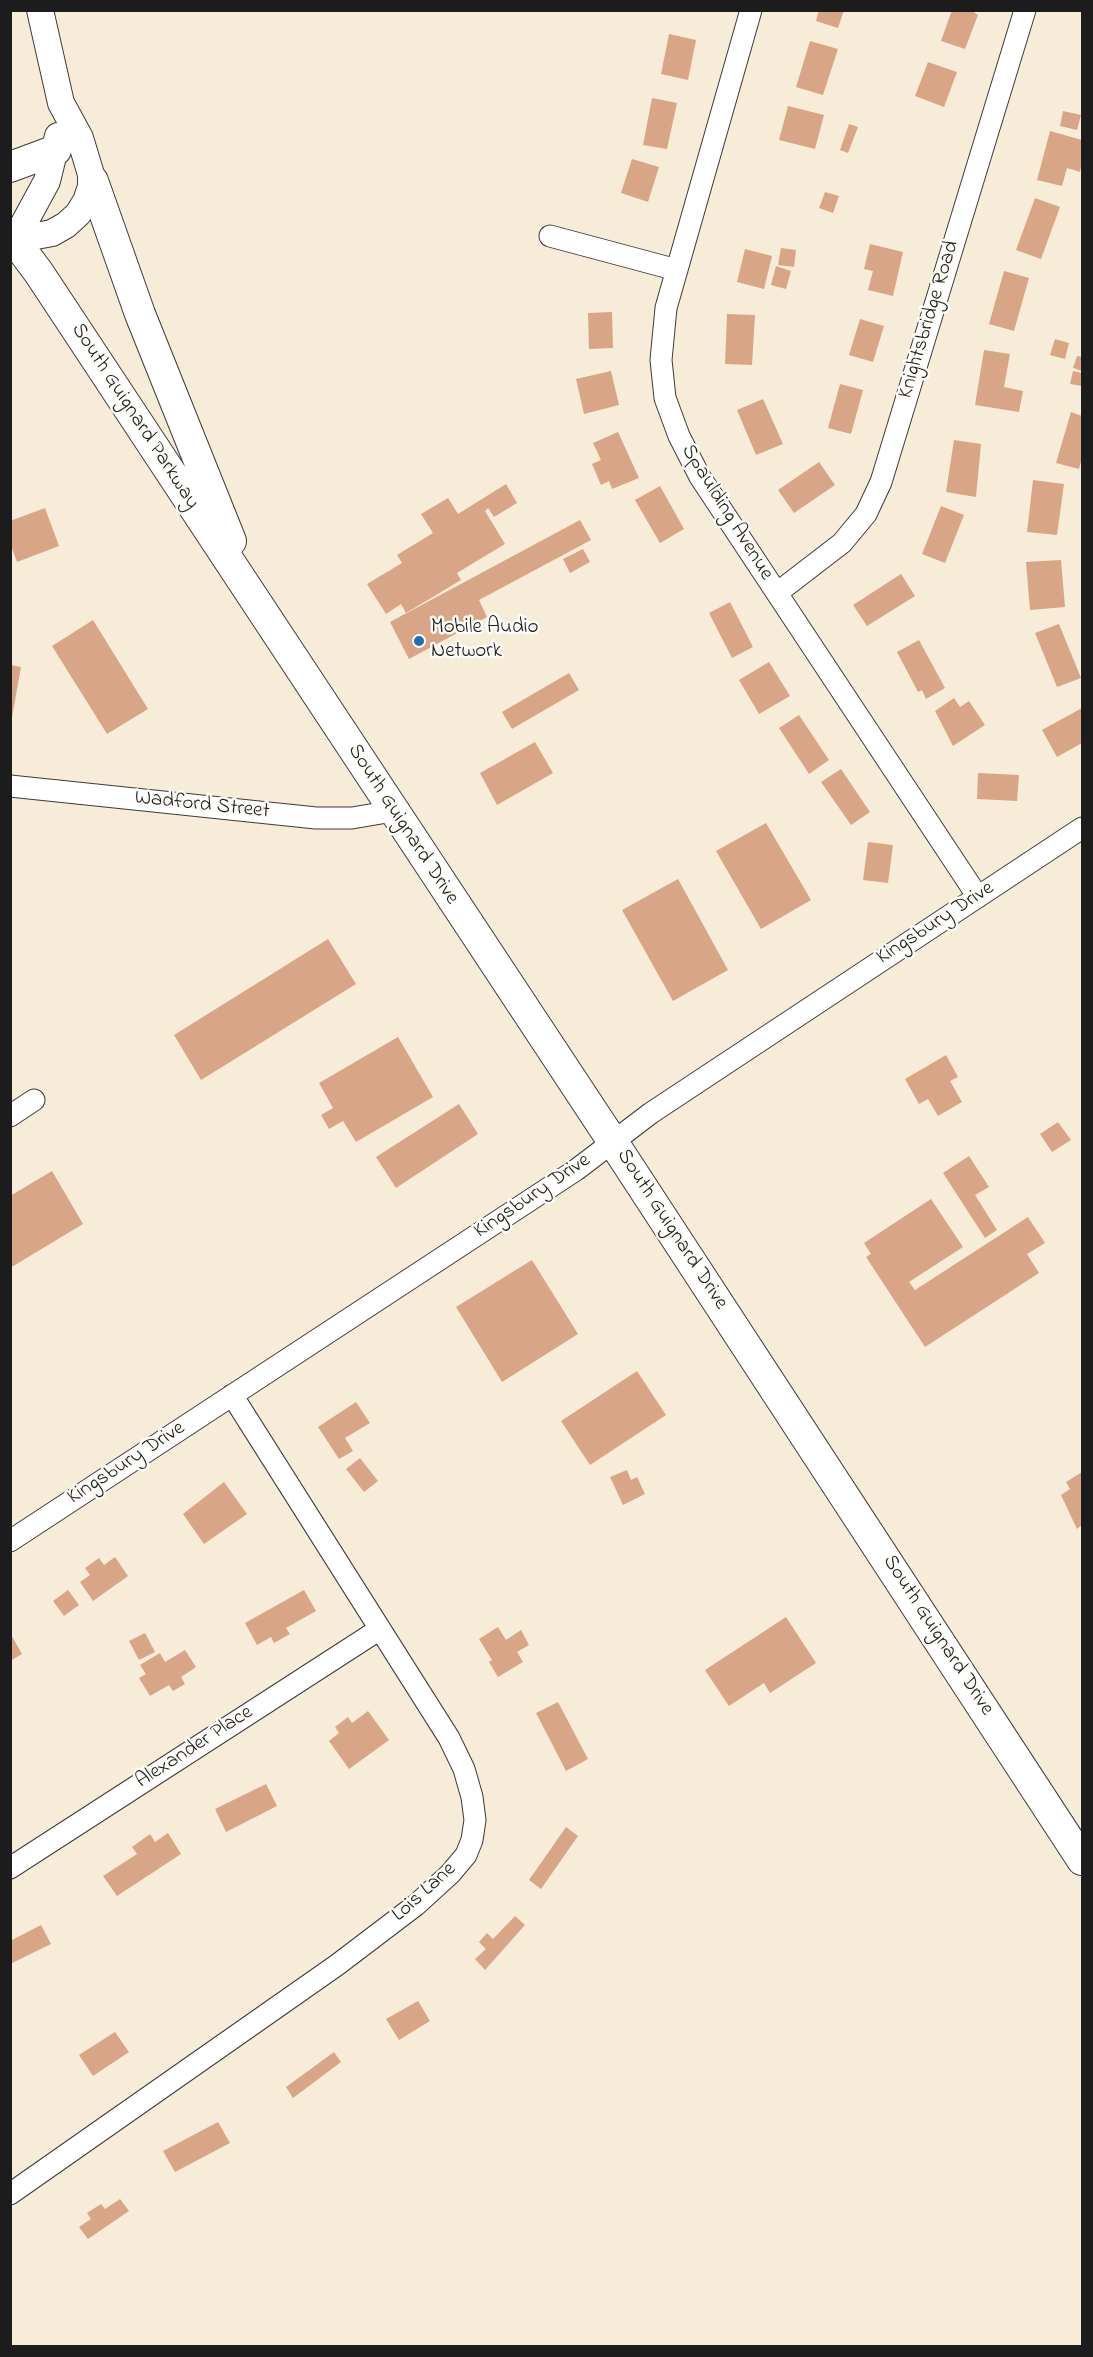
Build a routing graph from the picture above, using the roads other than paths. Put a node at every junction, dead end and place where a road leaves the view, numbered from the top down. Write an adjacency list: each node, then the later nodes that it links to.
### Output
1 (40, 10): 4 (main road)
2 (751, 10): 10 (street, Spaulding Avenue)
3 (1025, 10): 11 (street, Knightsbridge Road)
4 (61, 103): 5 (main road); 7 (main road)
5 (56, 150): 6 (highway); 9 (main road)
6 (10, 167)
7 (93, 181): 9 (main road); 12 (highway)
8 (550, 236): 10 (street)
9 (13, 237): 12 (highway, South Guignard Parkway)
10 (677, 270): 11 (street, Spaulding Avenue)
11 (777, 593): 16 (street, Spaulding Avenue)
12 (256, 602): 14 (highway, South Guignard Drive)
13 (10, 786): 14 (street, Wadford Street)
14 (393, 811): 19 (highway, South Guignard Drive)
15 (1083, 828): 16 (street, Kingsbury Drive)
16 (978, 897): 19 (street, Kingsbury Drive)
17 (34, 1100): 18 (street)
18 (10, 1116)
19 (613, 1142): 20 (street, Kingsbury Drive); 23 (highway, South Guignard Drive)
20 (232, 1395): 21 (street, Kingsbury Drive); 22 (street, Lois Lane)
21 (10, 1540)
22 (380, 1629): 24 (street, Alexander Place); 25 (street, Lois Lane)
23 (1083, 1860)
24 (10, 1868)
25 (10, 2194)

